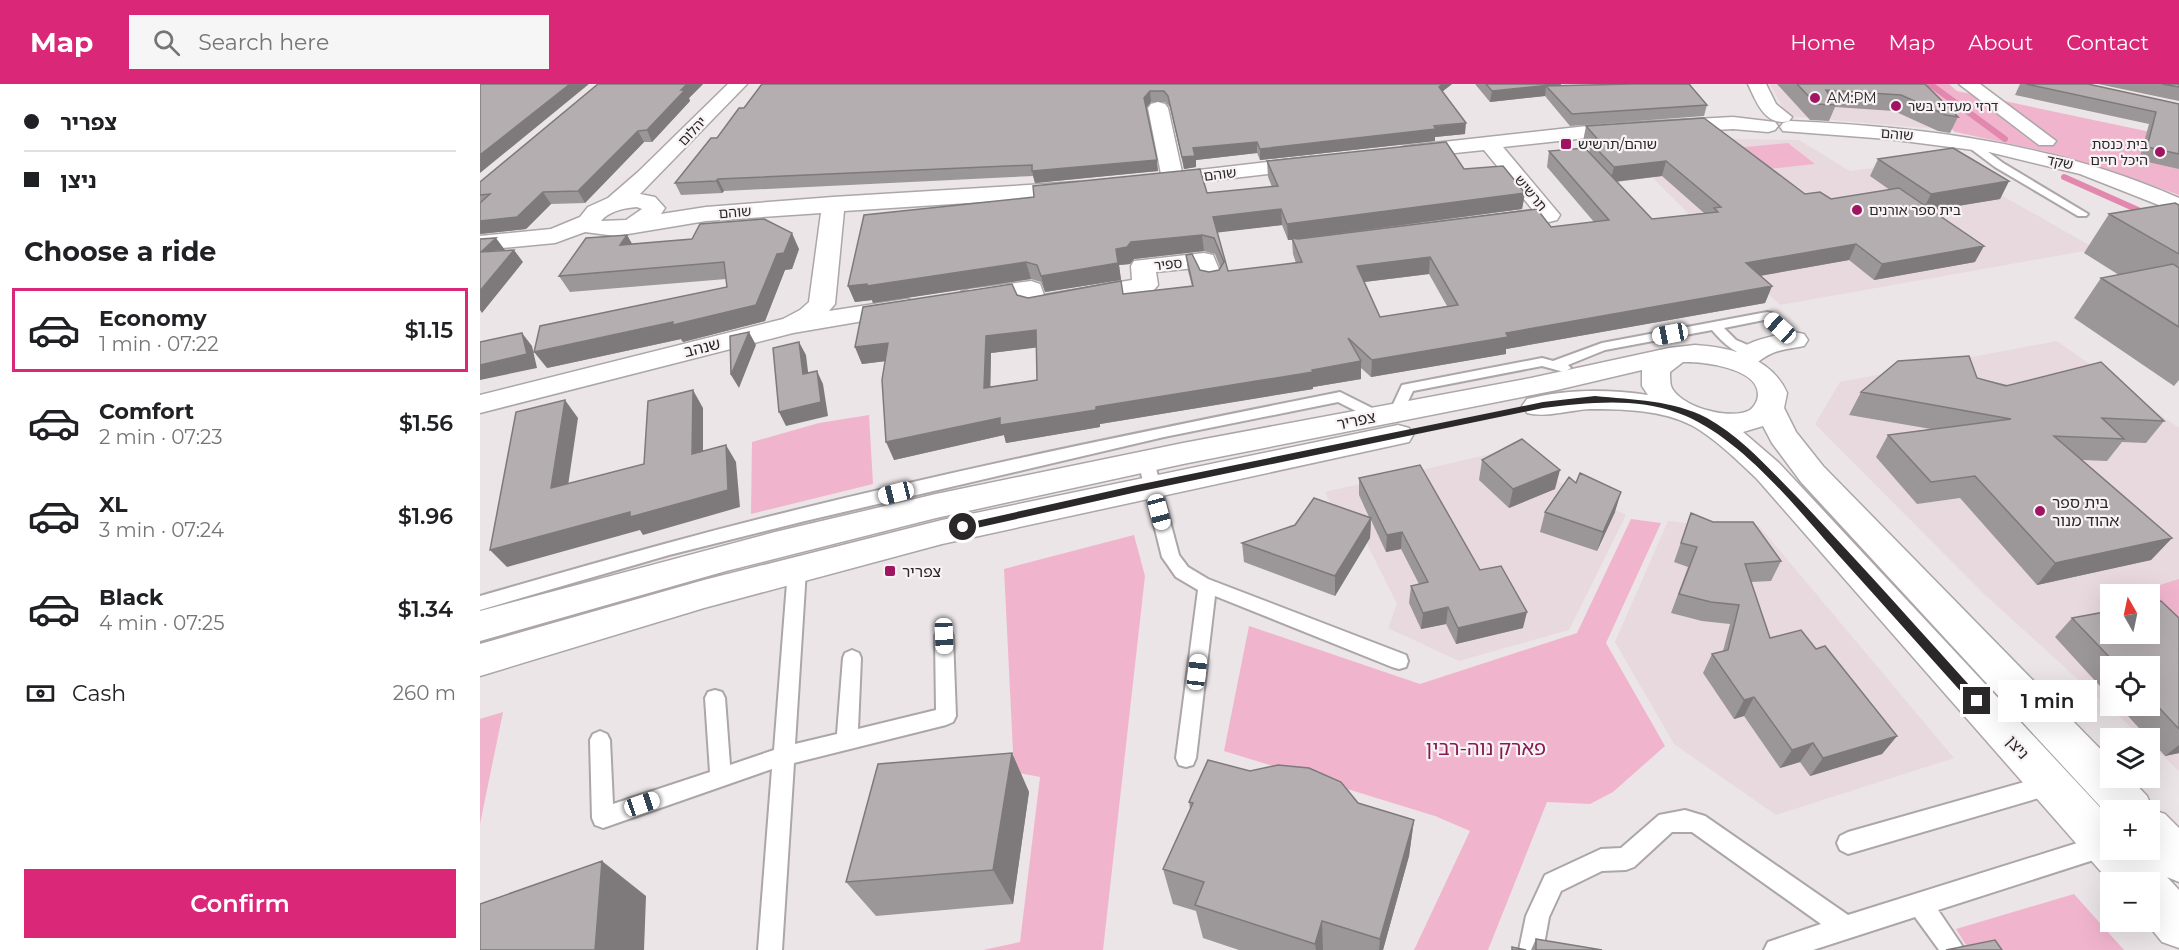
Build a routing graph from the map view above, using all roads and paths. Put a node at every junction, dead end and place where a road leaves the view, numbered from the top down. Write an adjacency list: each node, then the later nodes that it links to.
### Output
1 (738, 84): 11 (street, יהלום)
2 (1757, 84): 5 (street)
3 (1968, 84): 6 (street)
4 (1158, 108): 12 (street)
5 (1774, 119): 7 (street, שוהם); 8 (street, שוהם)
6 (2046, 141)
7 (1488, 142): 9 (street, שוהם); 22 (street, תרשיש)
8 (1971, 144): 18 (street, שקד); 20 (lane)
9 (1383, 154)
10 (1336, 160): 12 (street, שוהם)
11 (646, 177): 15 (street, יהלום); 16 (street)
12 (1173, 179): 13 (street, שוהם)
13 (1139, 183)
14 (1093, 188): 17 (street, שוהם)
15 (616, 203): 16 (street, שוהם); 21 (street, יהלום)
16 (648, 204): 19 (street, שוהם); 23 (street)
17 (833, 204): 19 (street, שוהם); 26 (street, שנהב)
18 (2179, 206)
19 (706, 214): 23 (street, שוהם)
20 (2082, 214)
21 (588, 222): 23 (street); 24 (street)
22 (1480, 223)
23 (617, 228)
24 (480, 243)
25 (1211, 279): 26 (street, ספיר)
26 (792, 325): 34 (street, שנהב)
27 (1715, 326): 28 (lane); 30 (lane); 31 (lane)
28 (1794, 340): 31 (street)
29 (1674, 356): 30 (street, צפריר); 31 (street); 37 (street)
30 (1611, 357): 32 (lane); 33 (street, צפריר)
31 (1747, 357): 35 (street)
32 (1554, 365): 33 (lane); 36 (lane)
33 (1588, 375): 36 (street, צפריר)
34 (480, 404)
35 (1769, 408): 37 (street); 54 (street)
36 (1387, 414): 38 (street, צפריר); 41 (lane)
37 (1690, 415): 38 (street, צפריר); 53 (street, ניצן)
38 (1149, 473): 39 (street, צפריר); 40 (lane); 42 (street, צפריר)
39 (797, 570): 45 (street, צפריר); 50 (lane)
40 (1208, 587): 46 (lane); 51 (lane)
41 (480, 603)
42 (480, 626)
43 (944, 636): 49 (lane)
44 (852, 658): 49 (lane)
45 (480, 660)
46 (1399, 661)
47 (715, 698): 52 (lane)
48 (600, 740): 52 (lane)
49 (847, 741): 50 (lane)
50 (784, 756): 52 (lane); 66 (lane)
51 (1186, 758)
52 (721, 777)
53 (2052, 784): 55 (street, ניצן); 57 (lane)
54 (2122, 800)
55 (2100, 837)
56 (2160, 840): 60 (street)
57 (1848, 843)
58 (2100, 847): 63 (lane)
59 (2120, 860): 61 (street, ניצן)
60 (2179, 860)
61 (2131, 872)
62 (2160, 903): 64 (street)
63 (1920, 904): 65 (lane); 69 (lane)
64 (2179, 925)
65 (1846, 928): 67 (lane); 68 (lane)
66 (770, 950)
67 (1531, 950)
68 (1776, 950)
69 (1953, 950)

